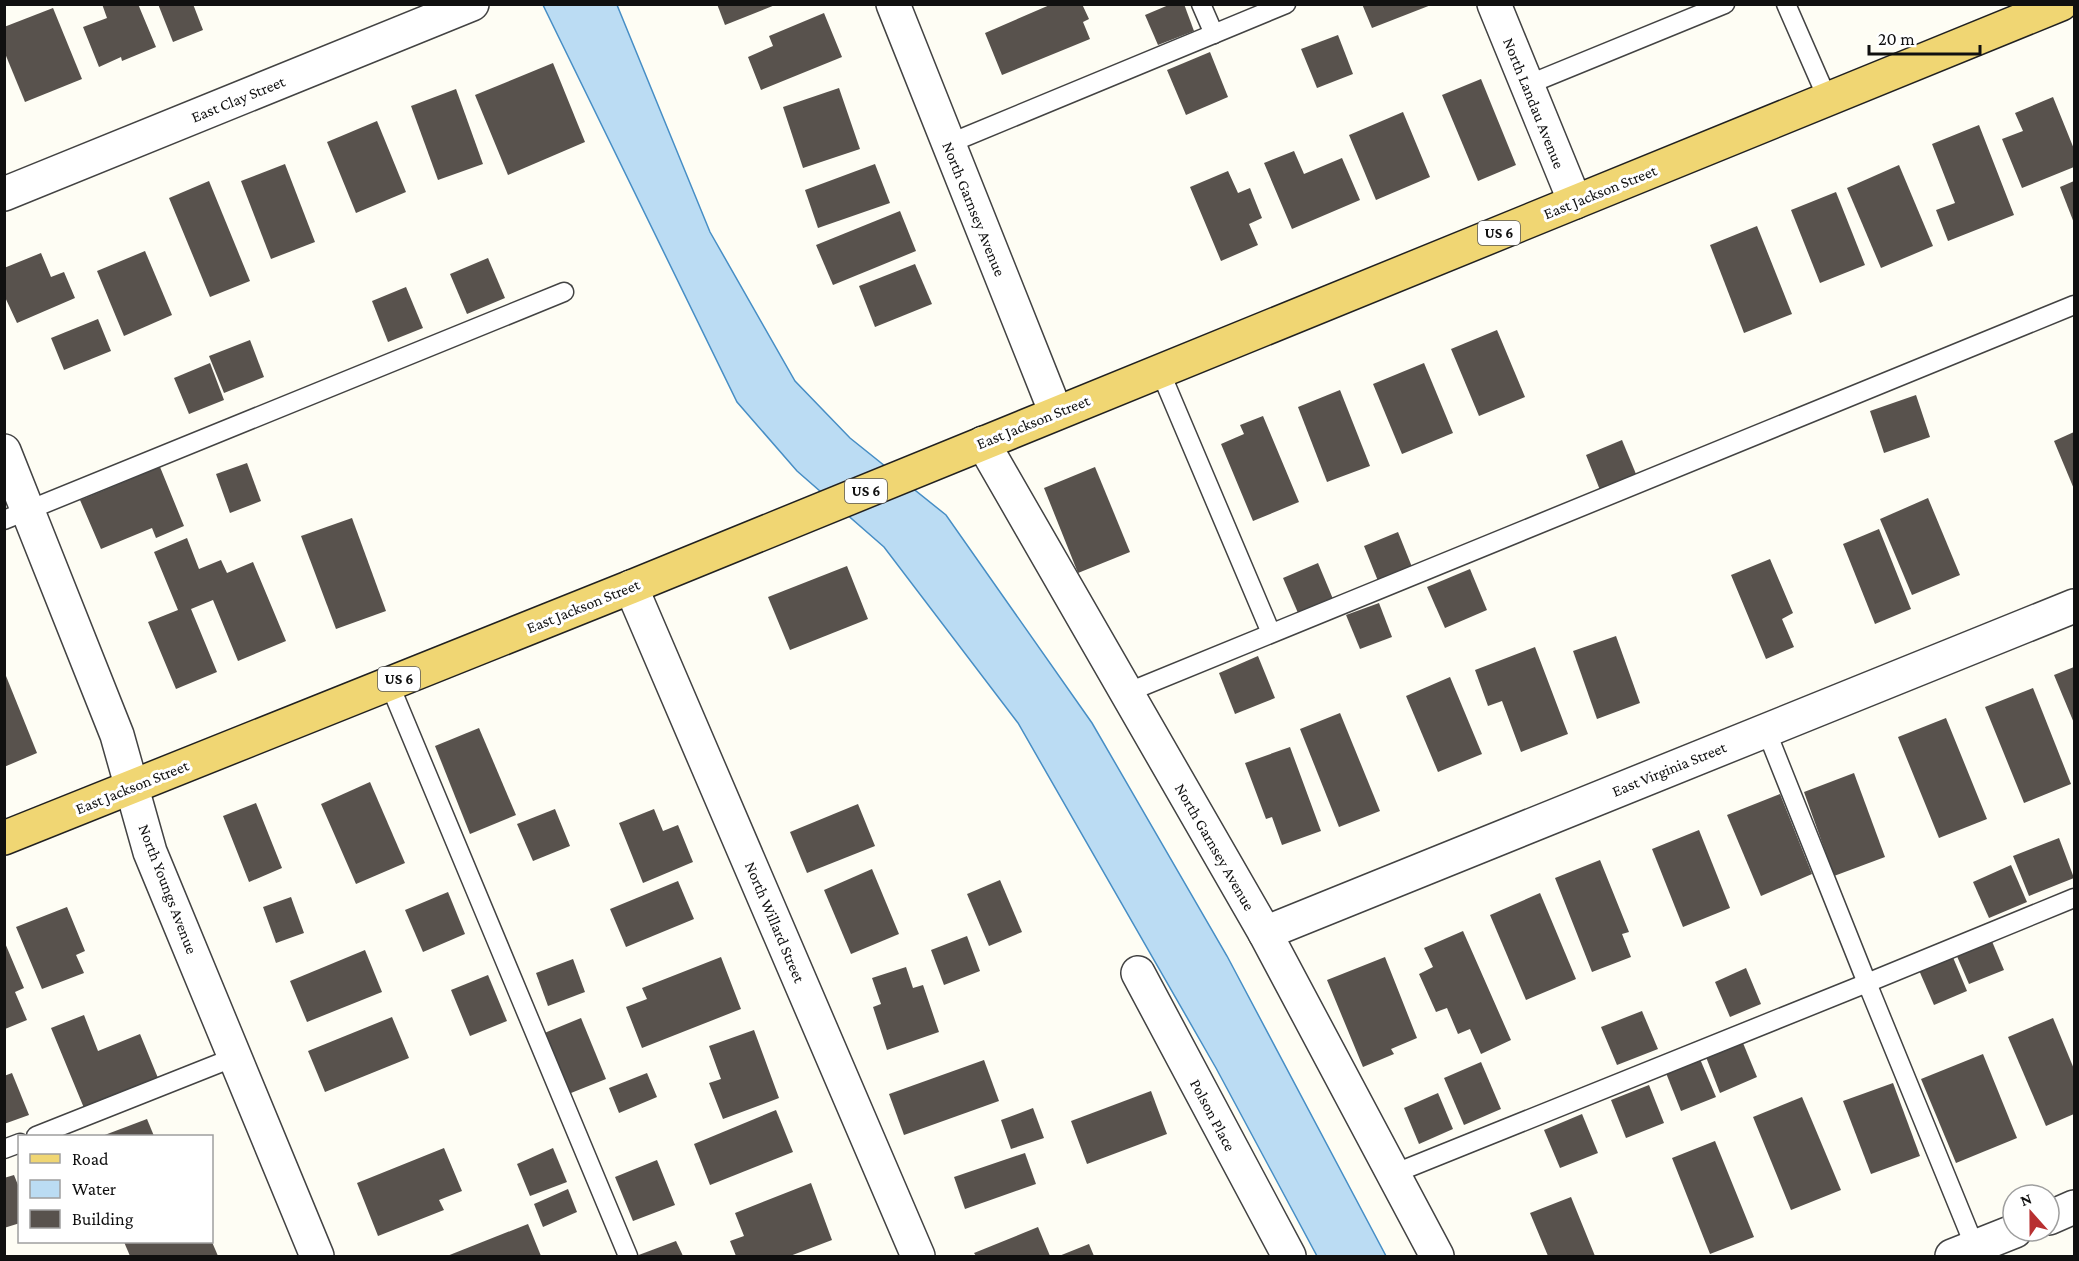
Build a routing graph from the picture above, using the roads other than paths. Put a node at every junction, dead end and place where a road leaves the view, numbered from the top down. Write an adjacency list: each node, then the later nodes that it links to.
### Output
1 (472, 4): 13 (street, East Clay Street)
2 (893, 4): 12 (street, North Garnsey Avenue)
3 (1201, 4): 9 (lane)
4 (1286, 4): 9 (lane)
5 (1494, 4): 10 (street, North Landau Avenue)
6 (1725, 4): 10 (lane)
7 (1786, 4): 11 (lane)
8 (2061, 4): 11 (main road, East Jackson Street / US 6)
9 (1214, 34): 12 (lane)
10 (1527, 84): 14 (street, North Landau Avenue)
11 (1828, 100): 14 (main road, East Jackson Street / US 6)
12 (948, 144): 18 (street, North Garnsey Avenue)
13 (4, 194)
14 (1575, 202): 17 (main road, East Jackson Street / US 6)
15 (564, 292): 21 (lane)
16 (2074, 305): 24 (lane)
17 (1160, 371): 18 (main road, East Jackson Street / US 6); 24 (lane)
18 (1056, 413): 19 (main road, East Jackson Street / US 6)
19 (983, 443): 22 (main road, East Jackson Street / US 6); 26 (street, North Garnsey Avenue)
20 (4, 451): 21 (street, North Youngs Avenue)
21 (17, 515): 28 (street, North Youngs Avenue)
22 (631, 586): 25 (main road, East Jackson Street / US 6); 41 (street, North Willard Street)
23 (2074, 606): 27 (street, East Virginia Street)
24 (1271, 633): 26 (lane)
25 (389, 683): 28 (main road, East Jackson Street / US 6); 40 (lane)
26 (1126, 693): 31 (street, North Garnsey Avenue)
27 (1766, 730): 31 (street, East Virginia Street); 33 (lane)
28 (132, 787): 29 (main road, East Jackson Street / US 6); 34 (street, North Youngs Avenue)
29 (4, 838)
30 (2074, 898): 33 (lane)
31 (1264, 933): 36 (street, North Garnsey Avenue)
32 (1138, 973): 42 (street, Polson Place)
33 (1868, 983): 36 (lane); 38 (lane)
34 (235, 1057): 35 (lane); 39 (street, North Youngs Avenue)
35 (41, 1135)
36 (1393, 1174): 43 (street, North Garnsey Avenue)
37 (2001, 1237): 38 (street)
38 (1964, 1252)
39 (317, 1257)
40 (628, 1257)
41 (918, 1257)
42 (1289, 1257)
43 (1437, 1257)

